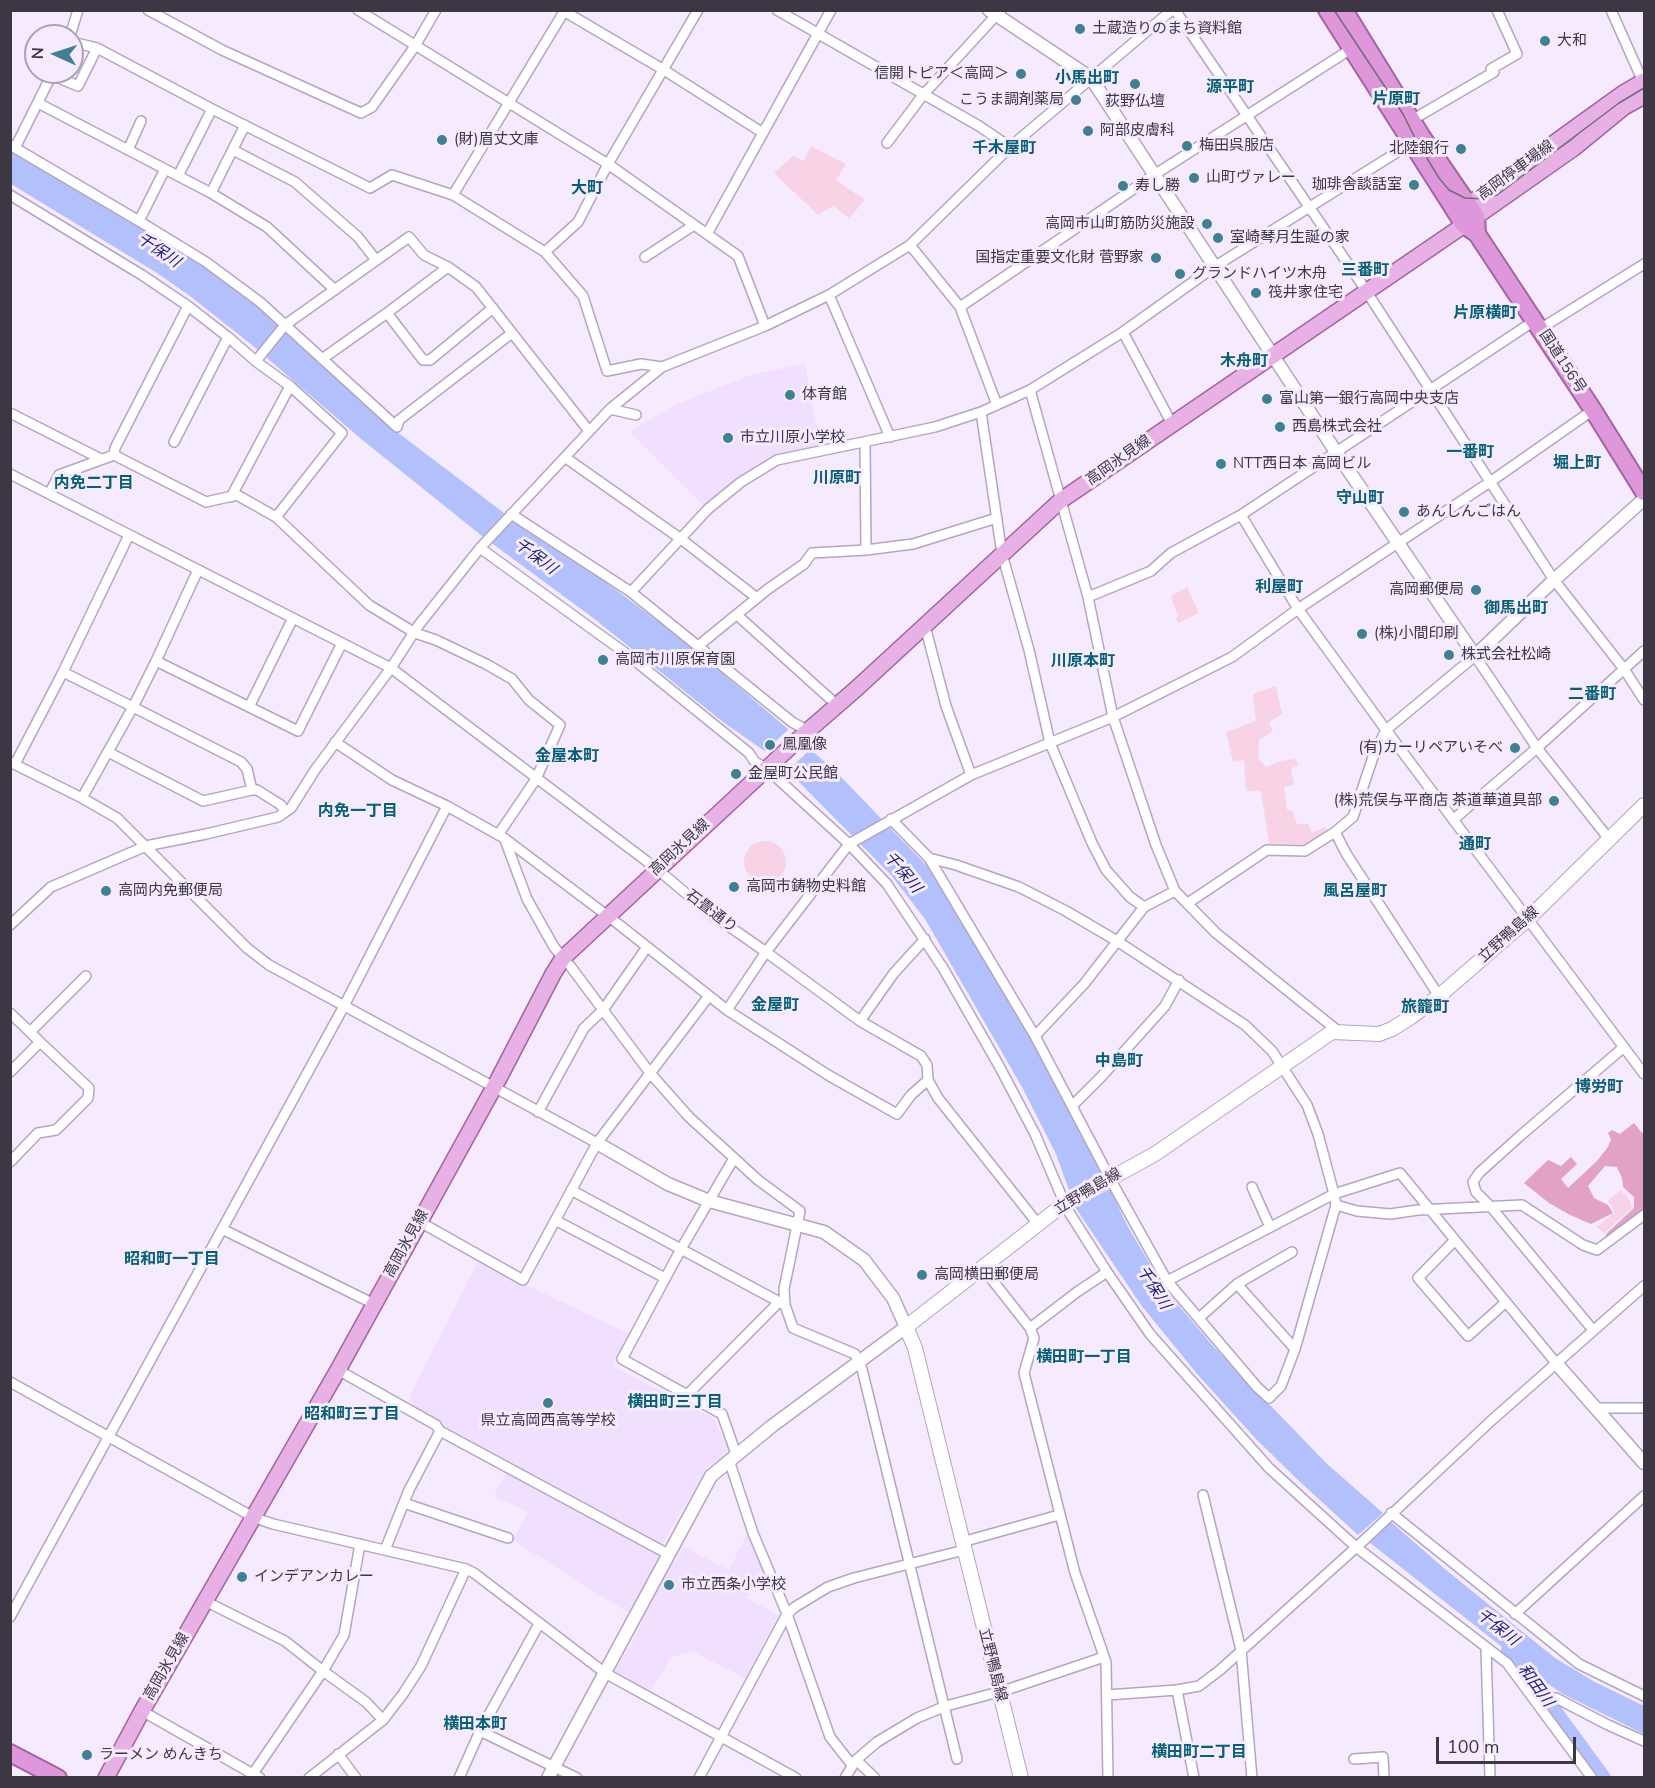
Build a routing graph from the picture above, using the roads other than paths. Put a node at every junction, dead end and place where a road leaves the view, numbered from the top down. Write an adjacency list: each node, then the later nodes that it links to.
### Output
1 (148, 10): 17 (street)
2 (358, 10): 17 (street)
3 (436, 10): 17 (street)
4 (698, 10): 19 (street)
5 (777, 10): 14 (street)
6 (831, 10): 14 (street)
7 (1173, 10): 21 (street); 28 (street)
8 (1327, 10): 16 (highway, 国道156号)
9 (1344, 10): 16 (highway, 国道156号)
10 (1497, 10): 29 (street)
11 (1611, 10): 23 (street)
12 (564, 11): 19 (street); 26 (street)
13 (996, 12): 21 (street); 24 (street)
14 (817, 34): 24 (street); 32 (street)
15 (84, 45): 18 (street)
16 (1357, 45): 28 (street); 29 (highway, 国道156号); 33 (highway, 国道156号)
17 (415, 46): 26 (street)
18 (97, 48): 20 (street); 27 (street)
19 (664, 70): 32 (street); 39 (street)
20 (84, 74)
21 (1091, 78): 36 (street); 41 (street)
22 (48, 84): 25 (street)
23 (1644, 86): 47 (main road, 高岡停車場線)
24 (923, 95): 34 (street); 36 (street)
25 (38, 103): 35 (street); 37 (street)
26 (509, 105): 39 (street); 45 (street)
27 (212, 109): 31 (street); 42 (street)
28 (1248, 116): 41 (street); 46 (street)
29 (1412, 120): 33 (highway, 国道156号)
30 (141, 121): 37 (street)
31 (245, 125): 38 (street); 45 (street)
32 (763, 133): 50 (street)
33 (1417, 140): 46 (street); 47 (highway, 国道156号)
34 (887, 143)
35 (13, 147): 48 (street)
36 (1010, 147): 51 (street)
37 (128, 150): 40 (street)
38 (233, 150): 43 (street); 54 (street)
39 (608, 164): 49 (street); 52 (street)
40 (165, 170): 42 (street); 48 (street)
41 (1154, 175): 57 (street); 62 (street)
42 (178, 176): 43 (street)
43 (211, 193): 58 (street)
44 (10, 195): 61 (street)
45 (453, 195): 52 (street)
46 (1309, 207): 57 (street); 59 (street)
47 (1472, 220): 59 (main road, 高岡氷見線); 65 (highway, 国道156号)
48 (139, 221): 66 (street)
49 (694, 225): 50 (street); 53 (street)
50 (707, 234): 67 (street)
51 (910, 245): 60 (street); 62 (street)
52 (545, 252): 74 (street)
53 (645, 257)
54 (376, 260): 56 (street); 58 (street)
55 (1644, 264): 65 (street)
56 (448, 267): 63 (street); 64 (street)
57 (1214, 267): 68 (street); 71 (street)
58 (335, 290): 66 (street)
59 (1366, 291): 71 (main road, 高岡氷見線); 77 (street)
60 (829, 295): 67 (street); 86 (street)
61 (188, 306): 70 (street); 90 (street)
62 (960, 307): 78 (street)
63 (493, 308): 64 (street); 69 (street)
64 (387, 313): 73 (street)
65 (1537, 325): 77 (street); 80 (highway, 国道156号)
66 (284, 326): 72 (street); 73 (street)
67 (765, 326): 74 (street)
68 (1124, 332): 76 (street); 84 (street)
69 (512, 333): 73 (street); 85 (street)
70 (228, 337): 72 (street); 87 (street)
71 (1274, 356): 84 (main road, 高岡氷見線); 89 (street)
72 (258, 359): 75 (street)
73 (322, 359)
74 (662, 367): 79 (street)
75 (290, 386): 97 (street); 102 (street)
76 (1030, 390): 78 (street); 99 (street)
77 (1431, 390): 89 (street); 94 (street)
78 (997, 405): 81 (street)
79 (610, 409): 83 (street); 85 (street)
80 (1593, 410): 94 (street); 95 (highway, 国道156号)
81 (981, 412): 86 (street); 103 (street)
82 (10, 413): 92 (street)
83 (636, 415)
84 (1172, 424): 99 (main road, 高岡氷見線)
85 (589, 431): 91 (street)
86 (890, 437): 88 (street)
87 (174, 442)
88 (865, 442): 105 (street); 108 (street)
89 (1336, 452): 101 (street); 106 (street)
90 (114, 455): 92 (street); 97 (street)
91 (566, 458): 100 (street); 105 (street)
92 (101, 459): 96 (street)
93 (10, 474): 96 (street, 石畳通り)
94 (1490, 482): 106 (street); 111 (street)
95 (1644, 492)
96 (49, 494): 104 (street, 石畳通り)
97 (231, 497): 102 (street)
98 (1644, 499): 111 (street)
99 (1060, 501): 109 (main road, 高岡氷見線); 113 (street)
100 (511, 514): 107 (street); 112 (street)
101 (1241, 515): 113 (street); 115 (street)
102 (276, 517): 119 (street)
103 (997, 518): 108 (street); 109 (street)
104 (129, 535): 110 (street, 石畳通り); 127 (street)
105 (681, 539): 112 (street); 114 (street)
106 (1396, 542): 115 (street); 123 (street)
107 (482, 547): 119 (street); 140 (street)
108 (866, 550): 114 (street)
109 (1002, 554): 118 (main road, 高岡氷見線); 136 (street)
110 (198, 570): 117 (street, 石畳通り); 124 (street)
111 (1554, 580): 123 (street); 126 (street)
112 (631, 592): 121 (street)
113 (1088, 597): 132 (street)
114 (757, 598): 116 (street)
115 (1298, 609): 132 (street); 133 (street)
116 (737, 615): 121 (street); 129 (street)
117 (293, 618): 120 (street, 石畳通り); 130 (street)
118 (925, 626): 129 (main road, 高岡氷見線); 141 (street)
119 (415, 633): 125 (street); 142 (street)
120 (342, 643): 125 (street, 石畳通り); 130 (street)
121 (698, 646): 134 (street)
122 (1644, 651): 126 (street)
123 (1474, 656): 133 (street); 137 (street)
124 (156, 661): 130 (street); 131 (street)
125 (391, 668): 135 (street); 142 (street, 石畳通り)
126 (1624, 669): 128 (street); 137 (street)
127 (63, 672): 131 (street); 139 (street)
128 (1644, 700)
129 (837, 705): 134 (main road, 高岡氷見線)
130 (249, 706)
131 (133, 707): 138 (street); 143 (street)
132 (1113, 717): 136 (street); 157 (street)
133 (1386, 730): 148 (street); 150 (street)
134 (805, 733): 140 (main road, 高岡氷見線)
135 (335, 742): 146 (street); 147 (street)
136 (1050, 743): 141 (street); 159 (street)
137 (1537, 748): 148 (street); 152 (street)
138 (108, 752): 143 (street); 144 (street)
139 (13, 763): 144 (street)
140 (771, 766): 153 (street); 156 (main road, 高岡氷見線)
141 (971, 776): 149 (street)
142 (536, 779): 151 (street); 156 (street, 石畳通り)
143 (252, 790): 147 (street)
144 (82, 798): 154 (street)
145 (1644, 805): 152 (main road, 立野鴨島線)
146 (447, 806): 151 (street); 172 (street)
147 (285, 812): 154 (street)
148 (1454, 819): 161 (street)
149 (889, 820): 153 (street); 155 (street)
150 (1335, 832): 158 (street); 171 (street)
151 (501, 836): 160 (street); 167 (street)
152 (1609, 839): 161 (main road, 立野鴨島線)
153 (851, 843): 163 (street); 166 (street)
154 (146, 846): 162 (street); 172 (street)
155 (929, 858): 164 (street); 179 (street)
156 (657, 869): 160 (main road, 高岡氷見線); 166 (street, 石畳通り)
157 (1175, 891): 158 (street); 159 (street)
158 (1188, 903): 177 (street)
159 (1144, 907): 164 (street)
160 (607, 916): 165 (street); 167 (main road, 高岡氷見線)
161 (1529, 918): 171 (main road, 立野鴨島線); 181 (street)
162 (10, 925)
163 (925, 939): 176 (street); 199 (street)
164 (1117, 941): 169 (street); 179 (street)
165 (647, 947): 170 (street); 173 (street)
166 (766, 952): 174 (street); 176 (street, 石畳通り)
167 (563, 958): 173 (street); 188 (main road, 高岡氷見線)
168 (86, 976): 178 (street)
169 (1179, 980): 183 (street); 189 (street)
170 (709, 996): 174 (street); 185 (street)
171 (1439, 996): 177 (main road, 立野鴨島線)
172 (344, 1006): 188 (street); 209 (street)
173 (603, 1010): 185 (street); 190 (street)
174 (728, 1010): 187 (street)
175 (10, 1013): 178 (street)
176 (860, 1021): 187 (street, 石畳通り)
177 (1338, 1031): 183 (main road, 立野鴨島線)
178 (30, 1032): 180 (street)
179 (1035, 1036): 189 (street)
180 (40, 1042): 184 (street); 193 (street)
181 (1624, 1047): 182 (street); 201 (street)
182 (1641, 1063): 186 (street)
183 (1283, 1066): 194 (main road, 立野鴨島線); 197 (street)
184 (10, 1072)
185 (650, 1073): 191 (street); 192 (street)
186 (1644, 1074)
187 (928, 1080): 207 (street, 石畳通り)
188 (493, 1088): 190 (street); 205 (main road, 高岡氷見線)
189 (1072, 1106): 194 (street)
190 (538, 1112): 191 (street)
191 (597, 1143): 196 (street); 198 (street)
192 (734, 1158): 198 (street); 206 (street)
193 (10, 1162)
194 (1108, 1179): 199 (main road, 立野鴨島線); 216 (street)
195 (1252, 1187): 208 (street)
196 (571, 1190): 204 (street); 211 (street)
197 (1334, 1194): 200 (street); 202 (street); 208 (street)
198 (709, 1200): 206 (street); 211 (street)
199 (1066, 1203): 207 (main road, 立野鴨島線); 214 (street)
200 (1336, 1205): 202 (street); 226 (street)
201 (1491, 1207): 202 (street); 203 (street); 225 (street)
202 (1428, 1210): 210 (street)
203 (1644, 1215)
204 (555, 1220): 205 (street); 215 (street)
205 (420, 1222): 220 (main road, 高岡氷見線)
206 (796, 1224): 221 (street); 223 (street)
207 (1038, 1224): 213 (main road, 立野鴨島線)
208 (1270, 1227): 216 (street)
209 (222, 1229): 220 (street); 235 (street)
210 (1455, 1241): 219 (street); 219 (street)
211 (681, 1249): 215 (street); 221 (street)
212 (1292, 1252): 217 (street)
213 (982, 1267): 223 (main road, 立野鴨島線); 224 (street)
214 (1107, 1272): 224 (street); 246 (street)
215 (665, 1278): 231 (street)
216 (1167, 1281): 222 (street)
217 (1238, 1284): 222 (street); 226 (street)
218 (1644, 1286): 225 (street)
219 (1506, 1302): 228 (street)
220 (374, 1304): 229 (main road, 高岡氷見線)
221 (782, 1304): 227 (street); 231 (street)
222 (1199, 1318): 226 (street)
223 (906, 1327): 227 (street); 247 (main road, 立野鴨島線)
224 (1030, 1328): 242 (street)
225 (1593, 1330): 228 (street)
226 (1295, 1349)
227 (859, 1361): 236 (street); 250 (street)
228 (1556, 1363): 232 (street); 241 (street)
229 (339, 1370): 234 (street); 243 (main road, 高岡氷見線)
230 (10, 1382): 235 (street)
231 (687, 1395): 236 (street)
232 (1596, 1408): 233 (street); 237 (street)
233 (1644, 1408)
234 (440, 1431): 240 (street); 249 (street)
235 (110, 1436): 243 (street); 255 (street)
236 (733, 1457): 249 (street); 253 (street)
237 (1644, 1463)
238 (1203, 1496): 258 (street)
239 (1644, 1496): 254 (street)
240 (404, 1503): 244 (street); 248 (street)
241 (1390, 1514): 246 (street); 254 (street)
242 (1059, 1515): 247 (street); 259 (street)
243 (253, 1517): 245 (street); 252 (main road, 高岡氷見線)
244 (508, 1538)
245 (360, 1544): 248 (street); 260 (street)
246 (1358, 1545): 257 (street); 258 (street)
247 (963, 1546): 250 (street); 263 (main road, 立野鴨島線)
248 (385, 1550): 251 (street)
249 (668, 1554): 261 (street)
250 (910, 1563): 253 (street); 267 (street)
251 (466, 1569): 256 (street); 269 (street)
252 (205, 1601): 260 (street); 268 (main road, 高岡氷見線)
253 (788, 1614): 271 (street); 277 (street)
254 (1515, 1614): 265 (street)
255 (10, 1617)
256 (539, 1624): 261 (street); 270 (street)
257 (1486, 1648): 266 (street); 295 (street)
258 (1241, 1650): 262 (street); 293 (street)
259 (1104, 1657): 263 (street); 264 (street)
260 (323, 1671): 269 (street); 279 (street)
261 (605, 1672): 271 (street); 278 (street)
262 (1178, 1690): 264 (street); 292 (street)
263 (999, 1691): 267 (street); 290 (main road, 立野鴨島線)
264 (1107, 1695): 291 (street)
265 (1644, 1696)
266 (1545, 1702): 272 (street); 296 (street)
267 (946, 1706): 275 (street); 277 (street)
268 (142, 1711): 279 (street); 281 (main road, 高岡氷見線)
269 (383, 1720): 274 (street)
270 (480, 1731): 278 (street); 284 (street)
271 (721, 1737): 286 (street); 287 (street)
272 (1644, 1741)
273 (10, 1754): 280 (highway)
274 (338, 1754): 282 (street); 283 (street)
275 (957, 1759)
276 (1354, 1759): 294 (street)
277 (854, 1762): 288 (street); 289 (street)
278 (551, 1772): 285 (street)
279 (254, 1776)
280 (58, 1778)
281 (106, 1778)
282 (309, 1778)
283 (356, 1778)
284 (459, 1778)
285 (577, 1778)
286 (699, 1778)
287 (796, 1778)
288 (845, 1778)
289 (875, 1778)
290 (1021, 1778)
291 (1108, 1778)
292 (1194, 1778)
293 (1252, 1778)
294 (1384, 1778)
295 (1490, 1778)
296 (1593, 1778)

